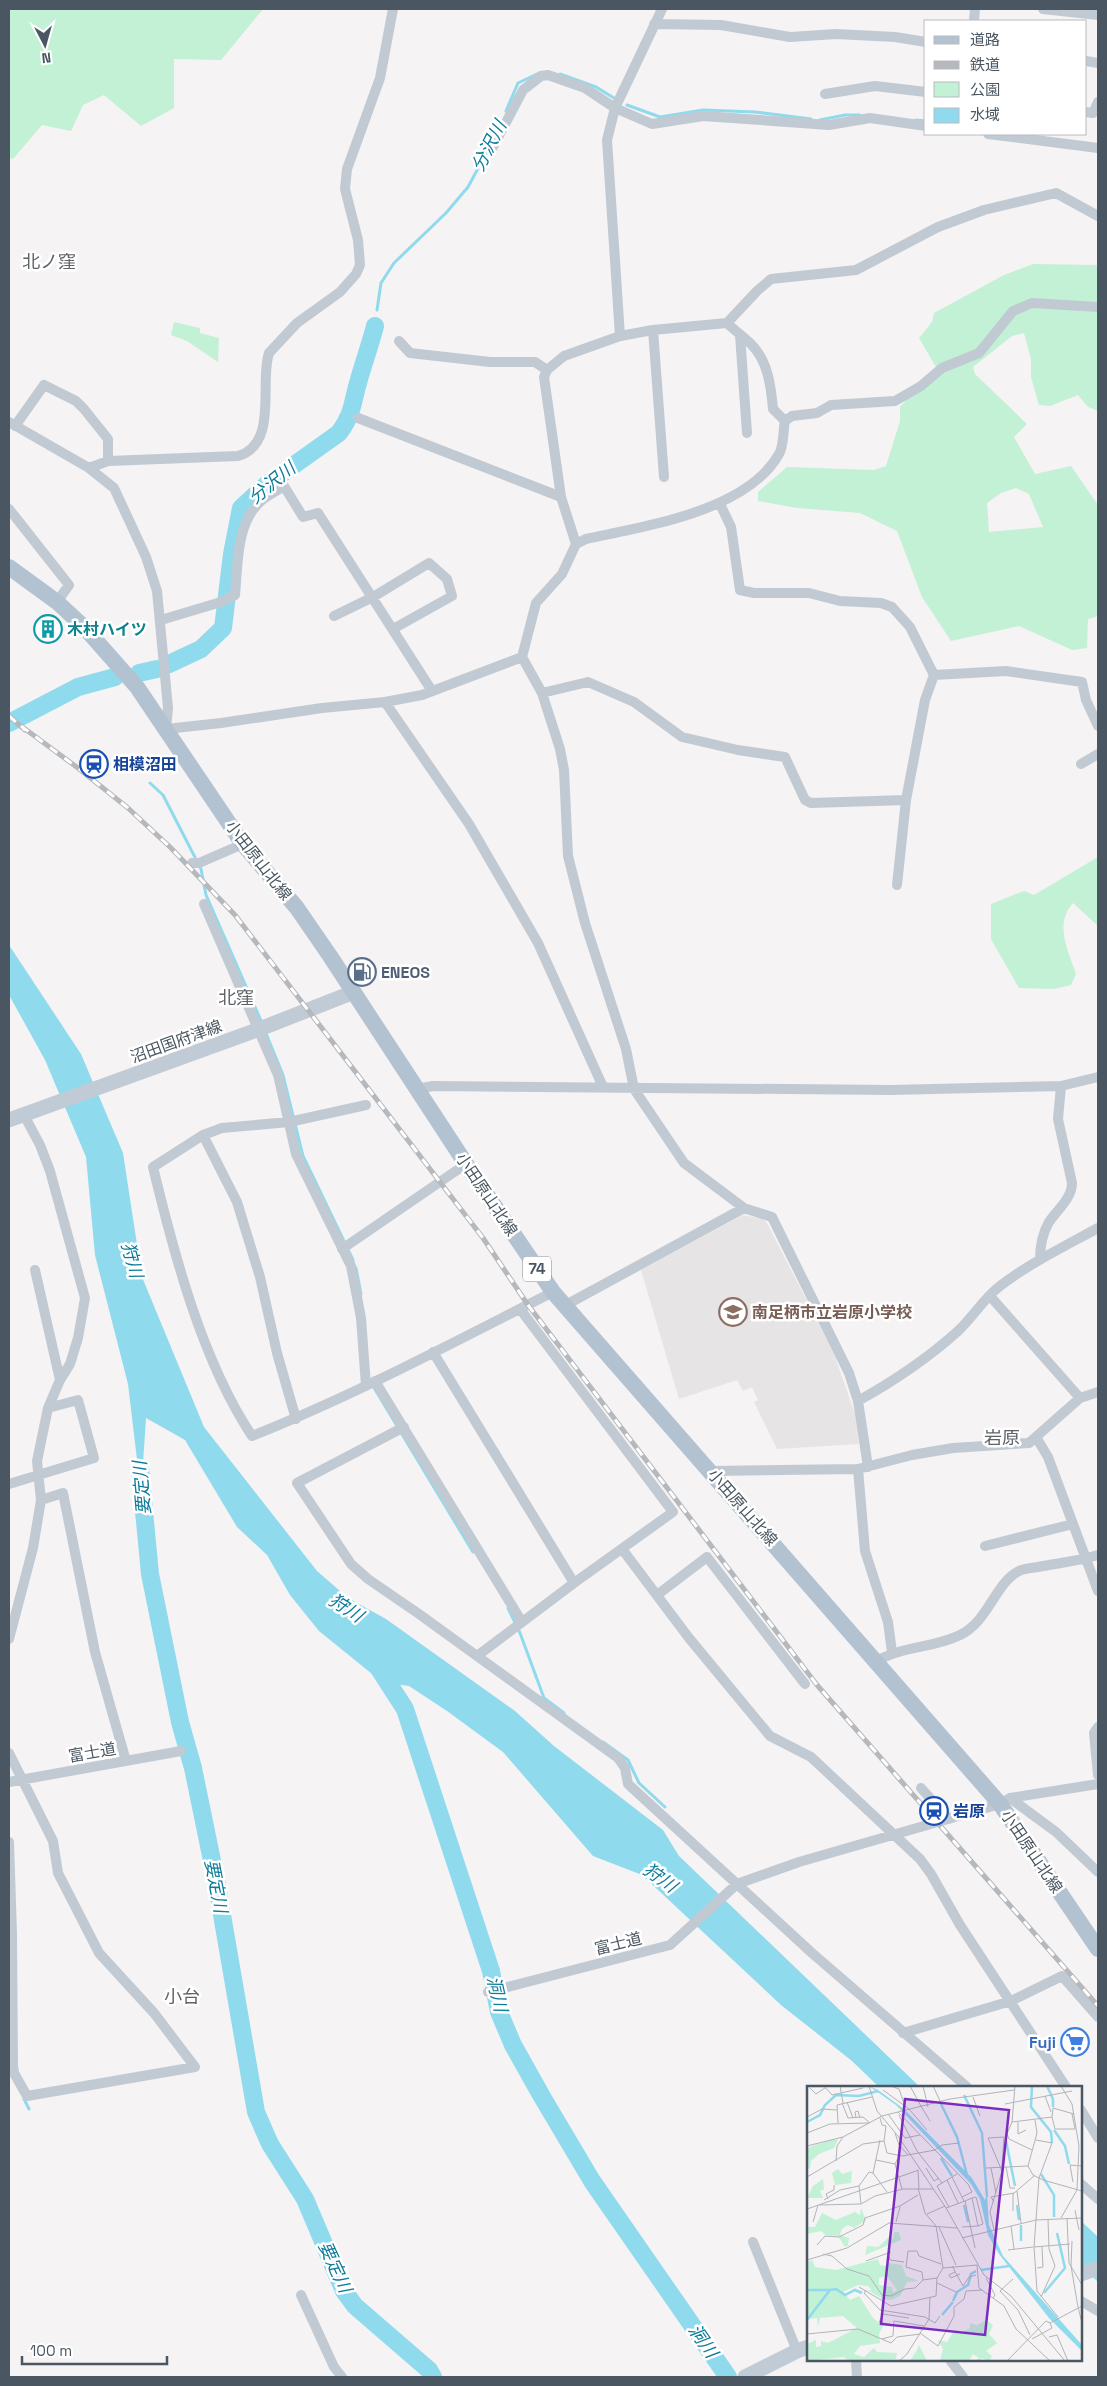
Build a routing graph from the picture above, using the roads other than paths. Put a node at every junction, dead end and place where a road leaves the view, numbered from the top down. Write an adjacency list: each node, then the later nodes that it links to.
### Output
1 (393, 9): 28 (street)
2 (662, 9): 5 (street)
3 (1043, 9): 4 (street)
4 (1098, 15)
5 (654, 24): 6 (street); 10 (street)
6 (924, 42)
7 (924, 92): 8 (street)
8 (825, 94)
9 (1098, 102): 11 (street)
10 (615, 108): 12 (street); 14 (street); 21 (street)
11 (1087, 112)
12 (924, 126)
13 (996, 135): 15 (street)
14 (494, 147)
15 (1098, 148)
16 (1098, 216): 18 (street)
17 (1098, 306): 25 (street)
18 (727, 323): 19 (street); 20 (street)
19 (654, 330): 21 (street); 30 (street)
20 (740, 335): 25 (street); 27 (street)
21 (620, 336): 23 (street)
22 (399, 341): 23 (street)
23 (547, 370): 31 (street)
24 (358, 418): 31 (street)
25 (785, 421): 32 (street)
26 (12, 424): 28 (street); 29 (street)
27 (747, 433)
28 (108, 461): 29 (street)
29 (89, 468): 39 (street)
30 (664, 477)
31 (561, 496): 34 (street)
32 (720, 504): 34 (street); 42 (street)
33 (9, 509): 37 (street)
34 (576, 544): 41 (street)
35 (9, 567): 37 (main road, 小田原山北線 / 74)
36 (373, 596): 38 (street); 39 (street); 40 (street); 40 (street)
37 (57, 602): 47 (main road, 小田原山北線 / 74)
38 (334, 616)
39 (161, 620): 47 (street)
40 (393, 629): 43 (street)
41 (522, 657): 43 (street); 44 (street)
42 (934, 676): 46 (street); 50 (street)
43 (432, 691): 45 (street)
44 (542, 693): 50 (street); 60 (street)
45 (386, 702): 47 (street); 59 (street)
46 (1098, 726)
47 (166, 729): 51 (main road, 小田原山北線 / 74)
48 (1098, 754): 49 (street)
49 (1082, 764)
50 (906, 800): 53 (street)
51 (243, 844): 52 (street); 55 (main road, 小田原山北線 / 74)
52 (192, 863)
53 (896, 885)
54 (204, 904): 56 (street)
55 (354, 992): 56 (main road, 沼田国府津線); 61 (main road, 小田原山北線 / 74)
56 (257, 1030): 63 (main road, 沼田国府津線); 65 (street)
57 (1098, 1077): 58 (street)
58 (1061, 1086): 60 (street); 71 (street)
59 (602, 1088): 60 (street); 61 (street)
60 (634, 1088): 68 (street)
61 (417, 1089): 67 (main road, 小田原山北線 / 74)
62 (366, 1105): 65 (street)
63 (24, 1115): 64 (main road, 沼田国府津線); 78 (street)
64 (9, 1120)
65 (289, 1122): 66 (street); 70 (street)
66 (203, 1135): 84 (street); 84 (street)
67 (466, 1164): 70 (street); 73 (main road, 小田原山北線 / 74)
68 (744, 1208): 75 (street); 82 (street)
69 (1098, 1228): 71 (street)
70 (342, 1249): 79 (street)
71 (1040, 1260): 74 (street)
72 (35, 1270): 78 (street)
73 (553, 1292): 75 (main road, 小田原山北線 / 74); 76 (street)
74 (990, 1296): 81 (street); 82 (street)
75 (564, 1306): 88 (main road, 小田原山北線 / 74)
76 (520, 1309): 77 (street); 94 (street)
77 (433, 1352): 79 (street); 97 (street)
78 (60, 1380): 83 (street)
79 (370, 1384): 84 (street); 85 (street)
80 (1098, 1392): 81 (street)
81 (1080, 1398): 86 (street)
82 (858, 1401): 87 (street)
83 (48, 1408): 89 (street); 89 (street)
84 (296, 1419)
85 (404, 1428): 100 (street); 103 (street)
86 (1036, 1437): 87 (street); 92 (street)
87 (863, 1468): 88 (street); 102 (street)
88 (711, 1471): 104 (main road, 小田原山北線 / 74)
89 (37, 1476): 90 (street); 91 (street)
90 (9, 1484)
91 (42, 1500): 101 (street); 109 (street)
92 (1073, 1524): 93 (street); 96 (street)
93 (985, 1546)
94 (622, 1549): 97 (street); 99 (street)
95 (1098, 1555): 96 (street)
96 (1086, 1559): 98 (street); 102 (street)
97 (574, 1583): 100 (street)
98 (1098, 1591)
99 (657, 1595): 105 (street); 117 (street)
100 (522, 1622): 103 (street)
101 (9, 1639)
102 (892, 1652): 104 (street)
103 (478, 1656): 120 (street)
104 (876, 1661): 115 (main road, 小田原山北線 / 74)
105 (805, 1684)
106 (1098, 1726): 110 (street)
107 (181, 1751): 109 (street, 富士道)
108 (9, 1753): 111 (street)
109 (126, 1761): 111 (street, 富士道)
110 (1098, 1775)
111 (21, 1780): 112 (street, 富士道); 126 (street)
112 (9, 1782)
113 (1098, 1784): 115 (street, 富士道)
114 (921, 1788): 116 (street)
115 (1005, 1801): 116 (street, 富士道); 119 (street); 121 (main road, 小田原山北線 / 74)
116 (949, 1819): 117 (street, 富士道)
117 (895, 1835): 120 (street, 富士道); 123 (street)
118 (9, 1842): 126 (street)
119 (1098, 1872)
120 (736, 1885): 122 (street, 富士道); 125 (street)
121 (1098, 1949)
122 (488, 1992)
123 (1011, 2001): 124 (street); 125 (street); 128 (street)
124 (1098, 2017)
125 (903, 2033): 127 (street)
126 (11, 2065)
127 (966, 2086)
128 (1065, 2086)
129 (1082, 2112): 130 (street)
130 (1098, 2138)
131 (1082, 2185): 132 (street)
132 (1098, 2199)
133 (753, 2242): 139 (street)
134 (1098, 2268): 135 (main road)
135 (1082, 2274)
136 (301, 2295): 142 (street)
137 (1082, 2302): 138 (street)
138 (1097, 2312)
139 (802, 2349): 143 (main road)
140 (856, 2361): 144 (street)
141 (951, 2361): 145 (street)
142 (342, 2377)
143 (745, 2377)
144 (857, 2377)
145 (963, 2377)

